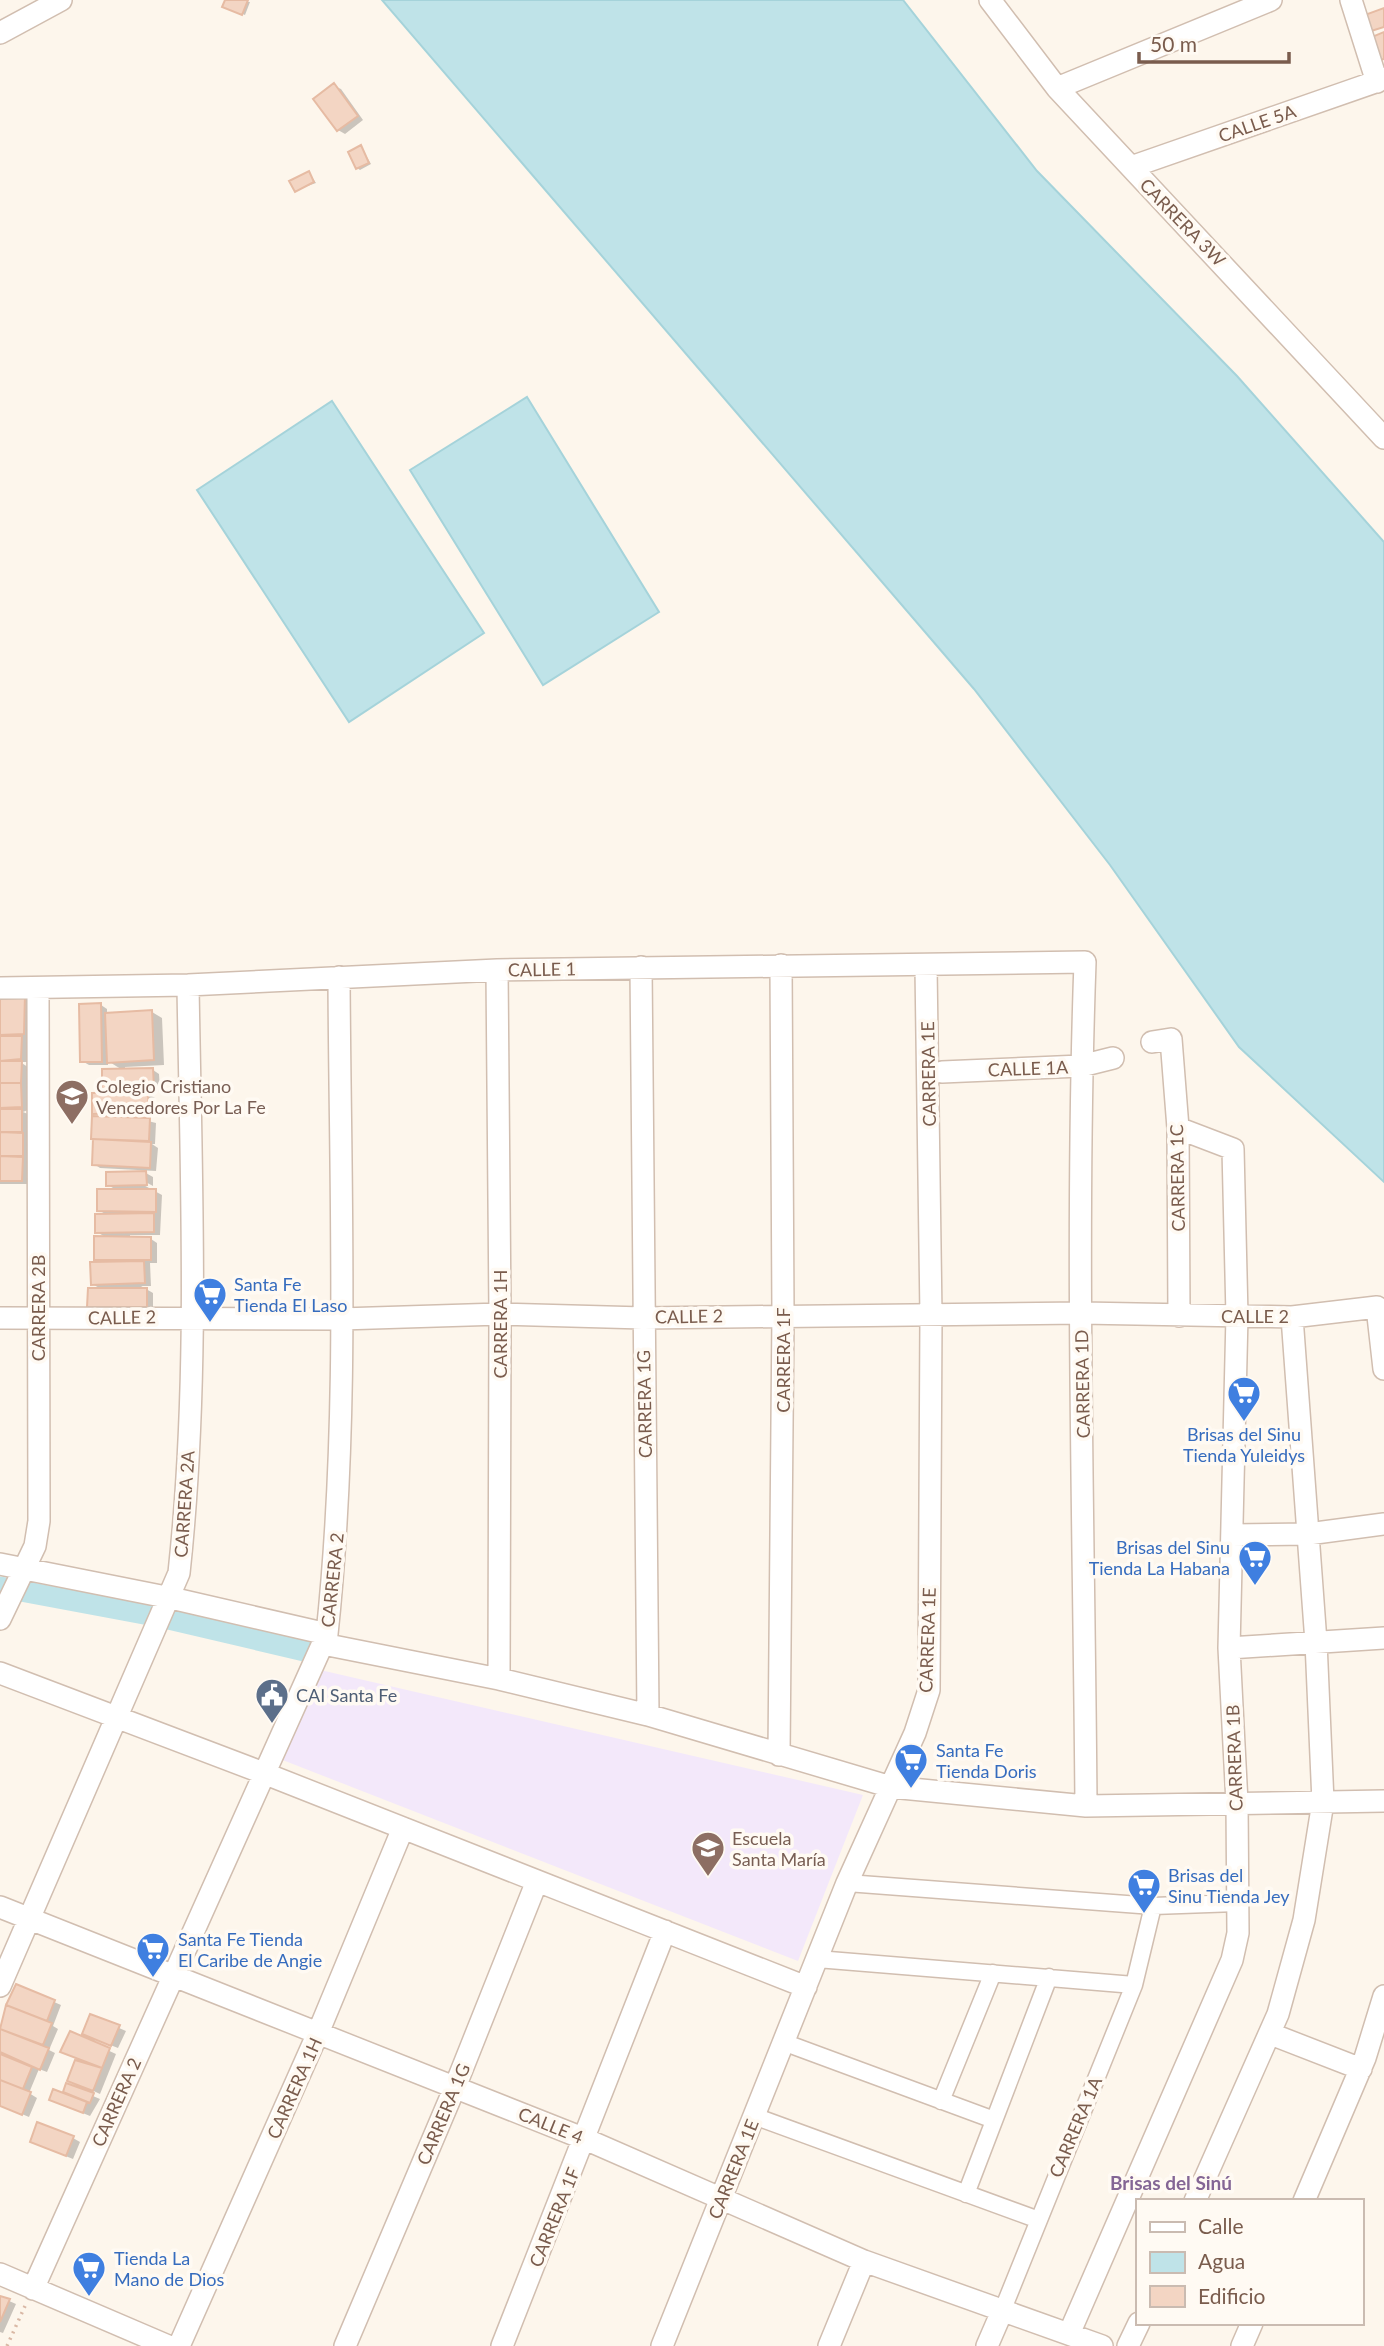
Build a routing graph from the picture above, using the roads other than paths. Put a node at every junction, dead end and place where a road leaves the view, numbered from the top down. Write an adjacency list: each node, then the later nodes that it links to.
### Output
1 (61, 0): 5 (street)
2 (990, 0): 7 (street, CARRERA 3W)
3 (1270, 0): 7 (street)
4 (1351, 0): 6 (street)
5 (0, 33)
6 (1380, 80): 8 (street, CALLE 5A)
7 (1057, 88): 8 (street, CARRERA 3W)
8 (1130, 167): 9 (street, CARRERA 3W)
9 (1384, 438)
10 (1085, 962): 13 (street, CALLE 1); 21 (street, CARRERA 1D)
11 (781, 965): 12 (street, CALLE 1); 13 (street, CALLE 1); 26 (street, CARRERA 1F)
12 (641, 967): 14 (street, CALLE 1); 34 (street, CARRERA 1G)
13 (926, 967): 28 (street, CARRERA 1E)
14 (497, 970): 15 (street, CALLE 1); 25 (street, CARRERA 1H)
15 (339, 977): 16 (street, CALLE 1); 35 (street, CARRERA 2)
16 (188, 985): 18 (street, CALLE 1); 27 (street, CARRERA 2A)
17 (0, 988): 18 (street, CALLE 1)
18 (38, 988): 33 (street, CARRERA 2B)
19 (1161, 1040): 23 (street, CARRERA 1C)
20 (1113, 1058): 21 (street, CALLE 1A)
21 (1081, 1066): 22 (street, CALLE 1A); 24 (street, CARRERA 1D)
22 (942, 1072)
23 (1178, 1128): 29 (street, CARRERA 1C); 30 (street, CARRERA 1B)
24 (1082, 1313): 28 (street, CALLE 2); 29 (street, CALLE 2); 58 (street, CARRERA 1D)
25 (500, 1314): 34 (street, CALLE 2); 35 (street, CALLE 2); 49 (street, CARRERA 1H)
26 (783, 1314): 28 (street, CALLE 2); 34 (street, CALLE 2); 52 (street, CARRERA 1F)
27 (192, 1316): 33 (street, CALLE 2); 35 (street, CALLE 2); 42 (street, CARRERA 2A)
28 (932, 1316): 54 (street, CARRERA 1E)
29 (1179, 1316): 30 (street, CALLE 2)
30 (1237, 1316): 31 (street, CALLE 2); 39 (street, CARRERA 1B)
31 (1292, 1317): 36 (street, CALLE 2); 38 (street)
32 (0, 1318): 33 (street, CALLE 2)
33 (38, 1318): 41 (street, CARRERA 2B)
34 (643, 1318): 50 (street, CARRERA 1G)
35 (341, 1319): 46 (street, CARRERA 2)
36 (1384, 1369)
37 (1384, 1524): 38 (street)
38 (1308, 1534): 39 (street); 45 (street)
39 (1232, 1535): 47 (street, CARRERA 1B)
40 (0, 1564): 41 (street)
41 (23, 1572): 42 (street); 43 (street, CARRERA 2B)
42 (169, 1602): 46 (street); 51 (street, CARRERA 2A)
43 (3, 1613)
44 (1384, 1638): 45 (street)
45 (1316, 1642): 47 (street); 56 (street)
46 (323, 1645): 49 (street); 53 (street, CARRERA 2)
47 (1230, 1648): 57 (street, CARRERA 1B)
48 (0, 1673): 51 (street)
49 (499, 1679): 50 (street)
50 (648, 1715): 52 (street)
51 (114, 1718): 53 (street); 65 (street, CARRERA 2A)
52 (779, 1755): 54 (street)
53 (266, 1774): 59 (street); 69 (street, CARRERA 2)
54 (891, 1787): 58 (street); 61 (street, CARRERA 1E)
55 (1384, 1801): 56 (street)
56 (1323, 1802): 57 (street); 76 (street)
57 (1237, 1803): 58 (street); 62 (street, CARRERA 1B)
58 (1086, 1806)
59 (403, 1828): 60 (street); 75 (street, CARRERA 1H)
60 (537, 1881): 66 (street); 79 (street, CARRERA 1G)
61 (847, 1883): 63 (street); 67 (street, CARRERA 1E)
62 (1237, 1903): 63 (street); 95 (street, CARRERA 1B)
63 (1153, 1906): 71 (street, CARRERA 1A)
64 (0, 1907): 65 (street, CALLE 4)
65 (27, 1918): 69 (street, CALLE 4); 72 (street, CARRERA 2A)
66 (664, 1931): 73 (street); 83 (street, CARRERA 1F)
67 (817, 1959): 68 (street); 73 (street, CARRERA 1E)
68 (993, 1973): 70 (street); 80 (street)
69 (173, 1975): 75 (street, CALLE 4); 91 (street, CARRERA 2)
70 (1049, 1977): 71 (street); 82 (street)
71 (1134, 1985): 88 (street, CARRERA 1A)
72 (0, 1986)
73 (806, 1987): 77 (street, CARRERA 1E)
74 (1384, 1996): 78 (street)
75 (318, 2033): 79 (street, CALLE 4); 97 (street, CARRERA 1H)
76 (1271, 2034): 78 (street); 85 (street)
77 (783, 2042): 80 (street); 81 (street, CARRERA 1E)
78 (1361, 2068): 86 (street)
79 (455, 2087): 83 (street, CALLE 4); 98 (street, CARRERA 1G)
80 (941, 2101): 82 (street)
81 (754, 2116): 84 (street); 87 (street, CARRERA 1E)
82 (994, 2120): 84 (street)
83 (585, 2139): 87 (street, CALLE 4); 99 (street, CARRERA 1F)
84 (966, 2194): 88 (street)
85 (1196, 2199)
86 (1305, 2199)
87 (720, 2200): 89 (street, CALLE 4); 100 (street, CARRERA 1E)
88 (1037, 2219): 92 (street, CARRERA 1A)
89 (864, 2261): 92 (street, CALLE 4); 101 (street)
90 (0, 2274): 91 (street)
91 (33, 2289): 96 (street)
92 (1003, 2309): 95 (street, CALLE 4); 102 (street, CARRERA 1A)
93 (1138, 2325): 104 (street)
94 (1251, 2325): 105 (street)
95 (1069, 2334): 103 (street, CALLE 4)
96 (168, 2346)
97 (179, 2346)
98 (345, 2346)
99 (502, 2346)
100 (662, 2346)
101 (829, 2346)
102 (987, 2346)
103 (1102, 2346)
104 (1128, 2346)
105 (1242, 2346)

